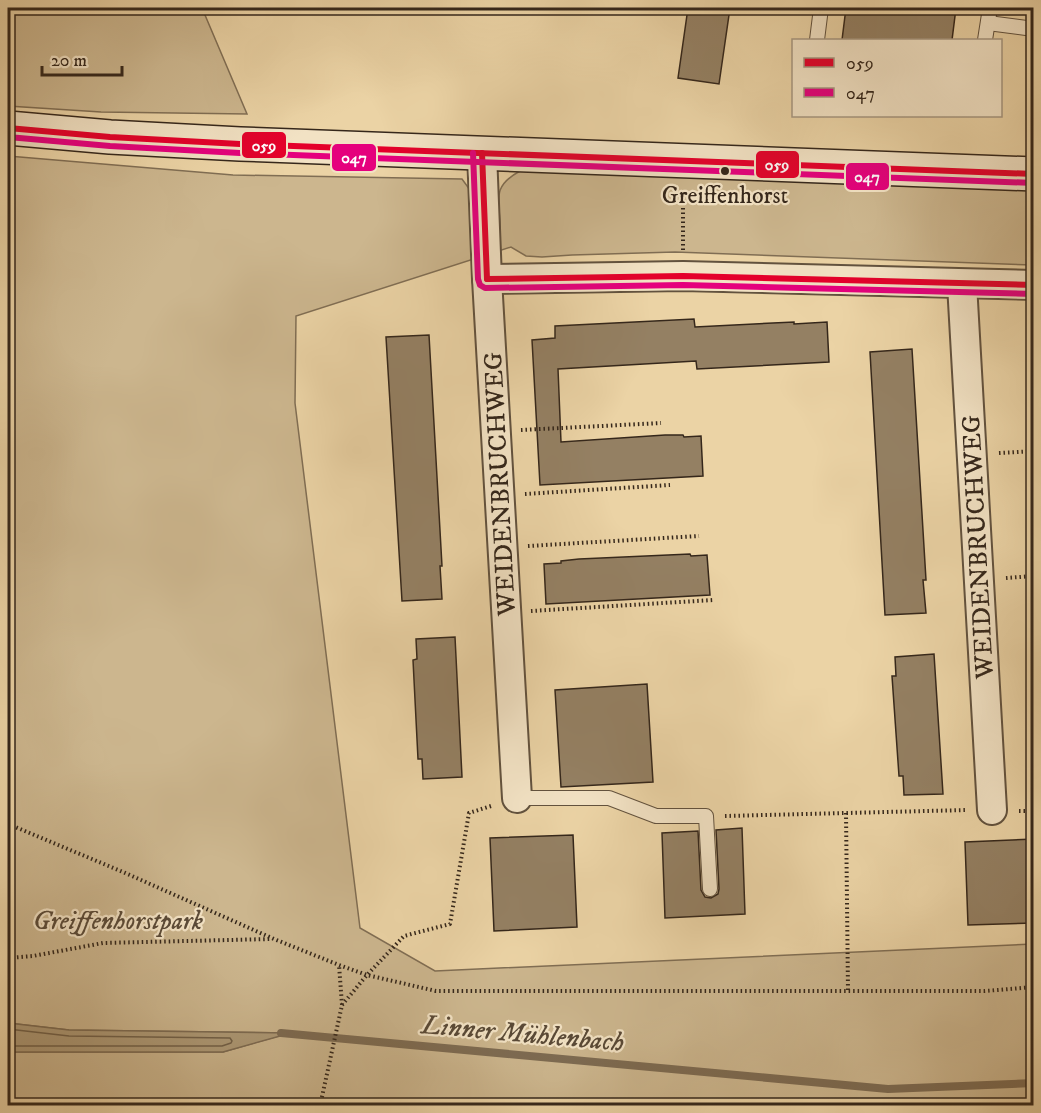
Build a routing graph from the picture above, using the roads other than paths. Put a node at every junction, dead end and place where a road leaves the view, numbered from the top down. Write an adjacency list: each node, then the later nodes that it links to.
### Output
1 (821, 8): 5 (lane)
2 (990, 8): 3 (lane)
3 (988, 23): 4 (lane); 6 (lane)
4 (1034, 29)
5 (817, 39)
6 (985, 39)
7 (8, 128): 8 (main road)
8 (482, 153): 9 (main road); 10 (street, WEIDENBRUCHWEG)
9 (1034, 174)
10 (487, 279): 11 (street); 13 (street, WEIDENBRUCHWEG)
11 (962, 284): 12 (street); 14 (street, WEIDENBRUCHWEG)
12 (1034, 285)
13 (517, 798): 15 (lane)
14 (992, 810)
15 (710, 889)

